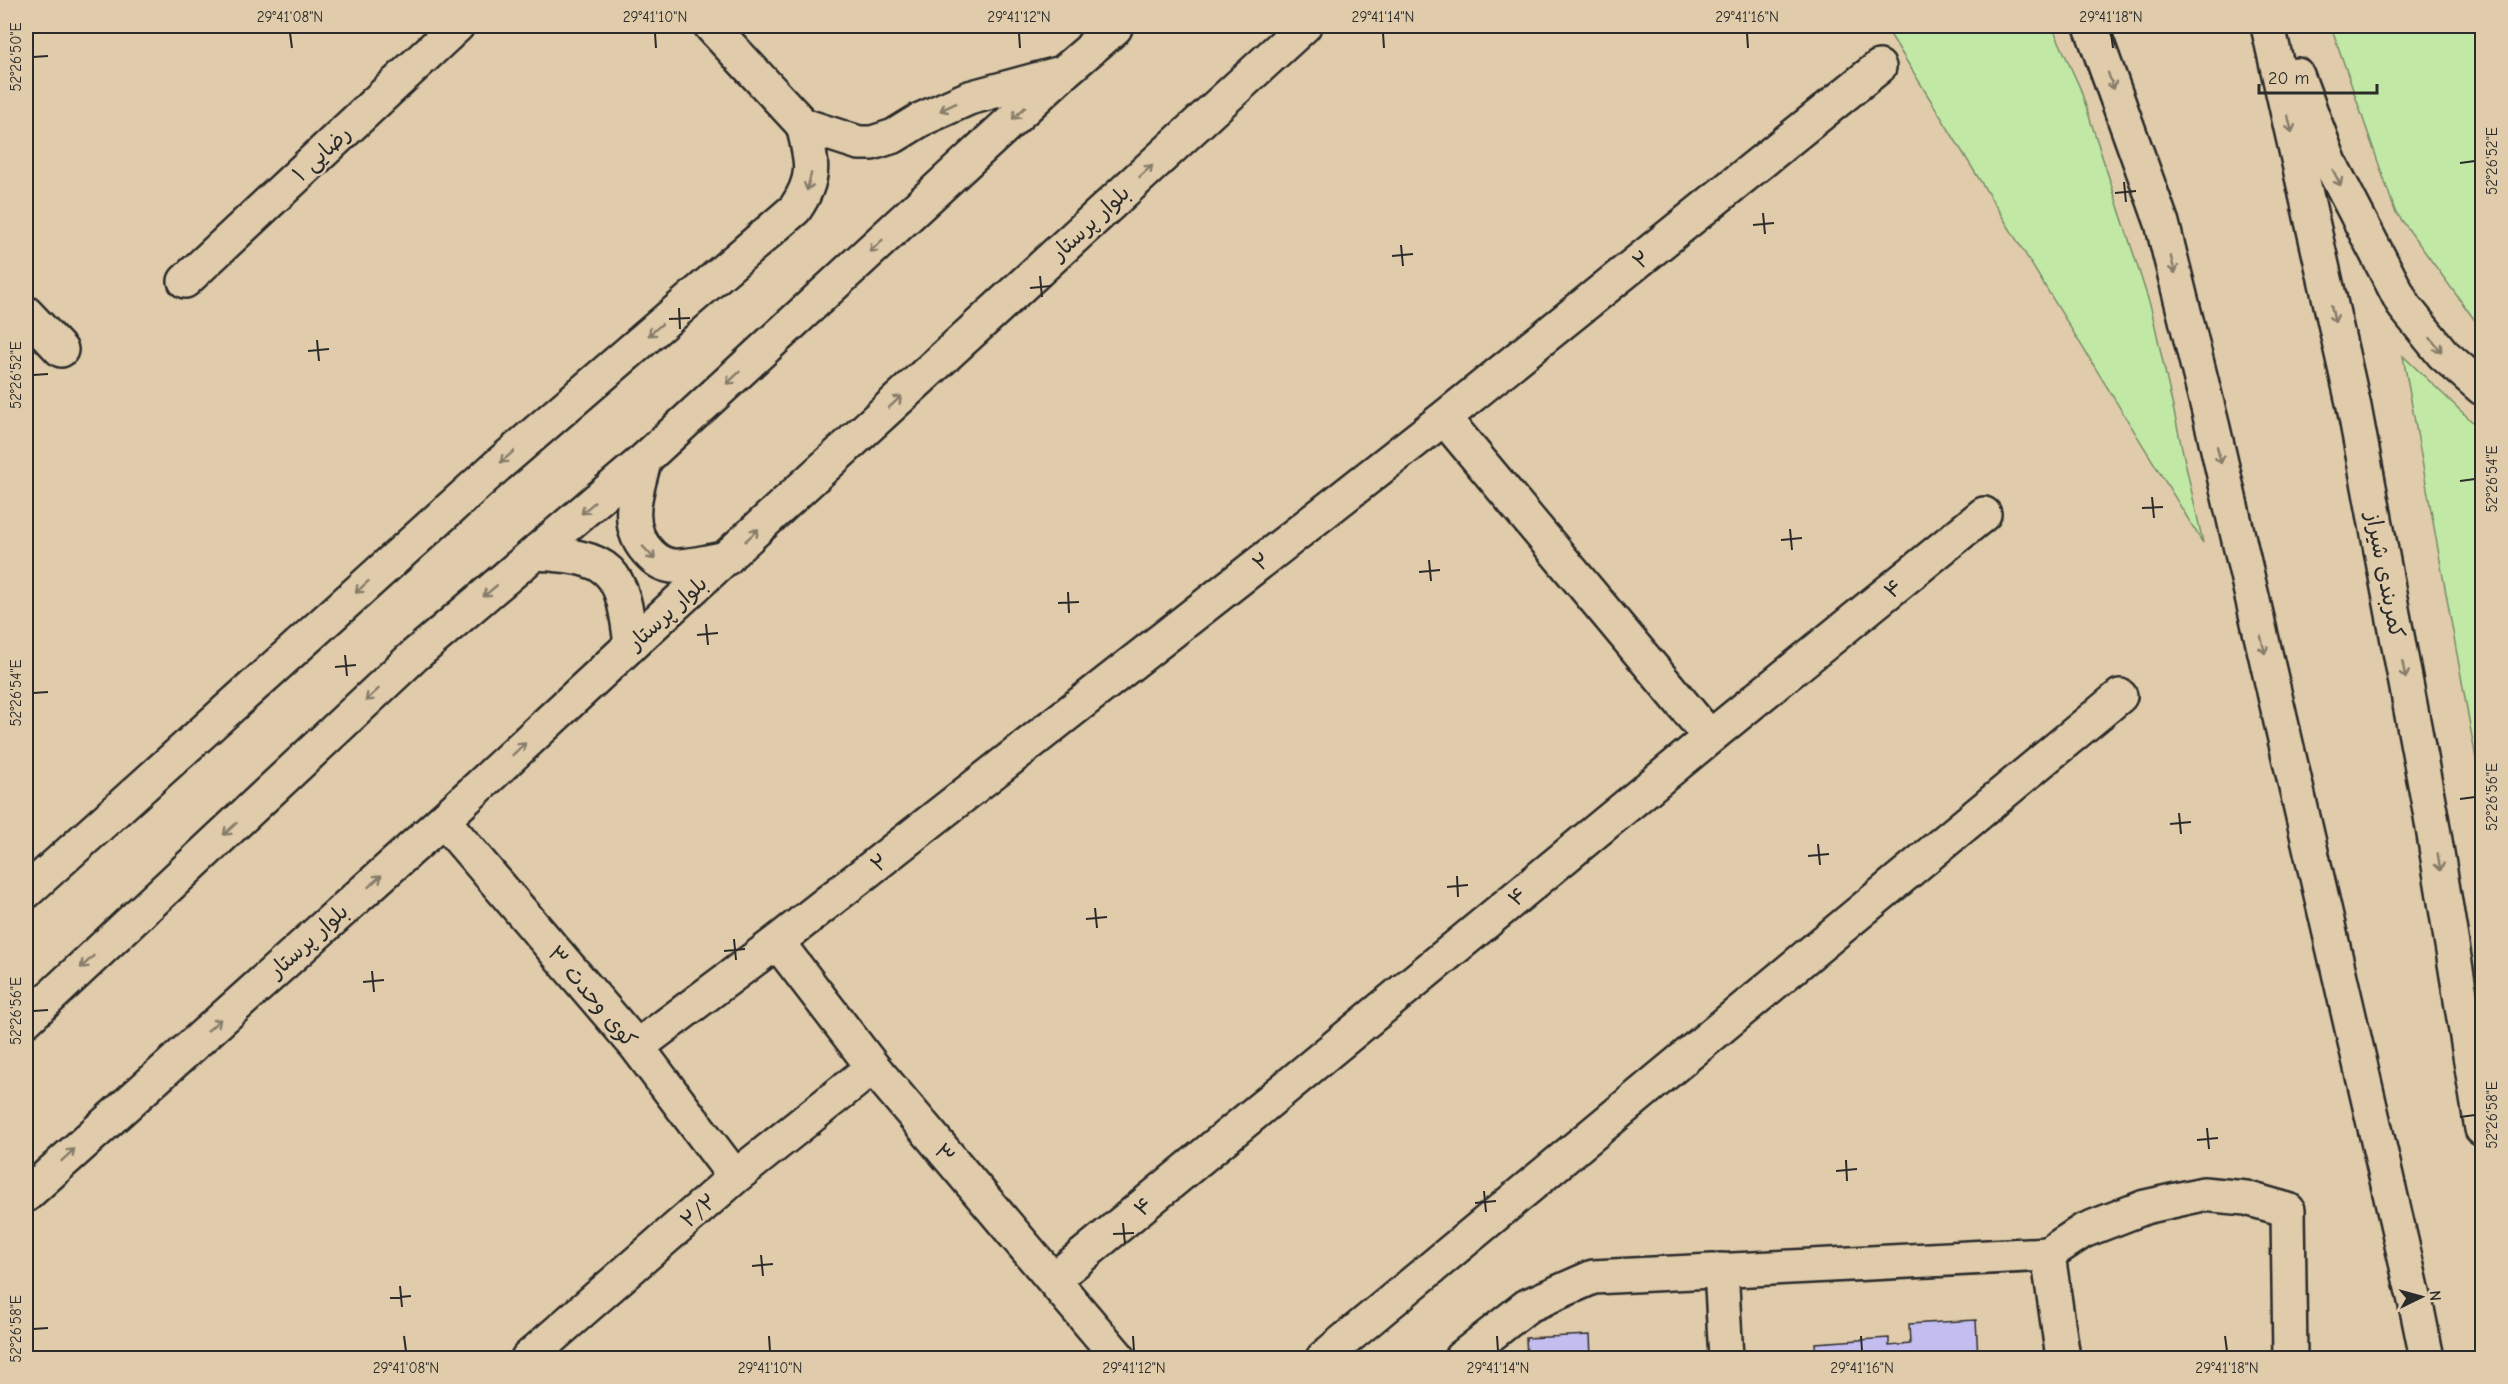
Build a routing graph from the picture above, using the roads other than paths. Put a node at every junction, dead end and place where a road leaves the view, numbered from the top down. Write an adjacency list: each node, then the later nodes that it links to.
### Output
1 (457, 26): 12 (main road, رضایی ۱)
2 (711, 26): 11 (main road)
3 (1118, 26): 8 (main road)
4 (1304, 26): 20 (main road, بلوار پرستار, one-way to 4)
5 (2091, 26): 43 (main road, one-way to 43)
6 (2268, 26): 30 (main road, کمربندی شیراز, one-way to 30)
7 (2279, 26): 15 (main road, one-way to 15)
8 (1102, 35): 10 (main road)
9 (1879, 67): 16 (main road, ۲)
10 (1064, 72): 11 (main road, one-way to 11); 17 (main road, one-way to 17)
11 (803, 125): 25 (main road, one-way to 25)
12 (184, 281)
13 (26, 313): 14 (main road)
14 (61, 350)
15 (2482, 388)
16 (1444, 418): 23 (main road); 26 (main road, ۲)
17 (645, 459): 19 (main road, one-way to 19); 20 (main road, one-way to 20)
18 (1984, 514): 23 (main road, ۴)
19 (535, 553): 21 (main road); 27 (main road, one-way to 27)
20 (727, 558): 21 (main road, بلوار پرستار)
21 (631, 645): 24 (main road, بلوار پرستار, one-way to 21)
22 (2120, 696): 38 (main road)
23 (1710, 737): 35 (main road, ۴)
24 (443, 820): 28 (main road, کوی وحدت ۳); 32 (main road, بلوار پرستار, one-way to 24)
25 (26, 892)
26 (777, 942): 28 (main road, ۲); 29 (main road, ۳)
27 (26, 1020)
28 (637, 1047): 31 (main road, کوی وحدت ۳)
29 (873, 1067): 31 (main road, ۲/۲); 35 (main road, ۳)
30 (2482, 1129)
31 (735, 1178): 36 (main road, ۲/۲)
32 (26, 1195)
33 (2048, 1254): 34 (main road); 41 (main road); 42 (main road)
34 (1721, 1270): 39 (main road); 40 (main road)
35 (1053, 1280): 37 (main road, ۳)
36 (528, 1359)
37 (1119, 1359)
38 (1323, 1359)
39 (1461, 1359)
40 (1726, 1359)
41 (2062, 1359)
42 (2290, 1359)
43 (2427, 1359)

